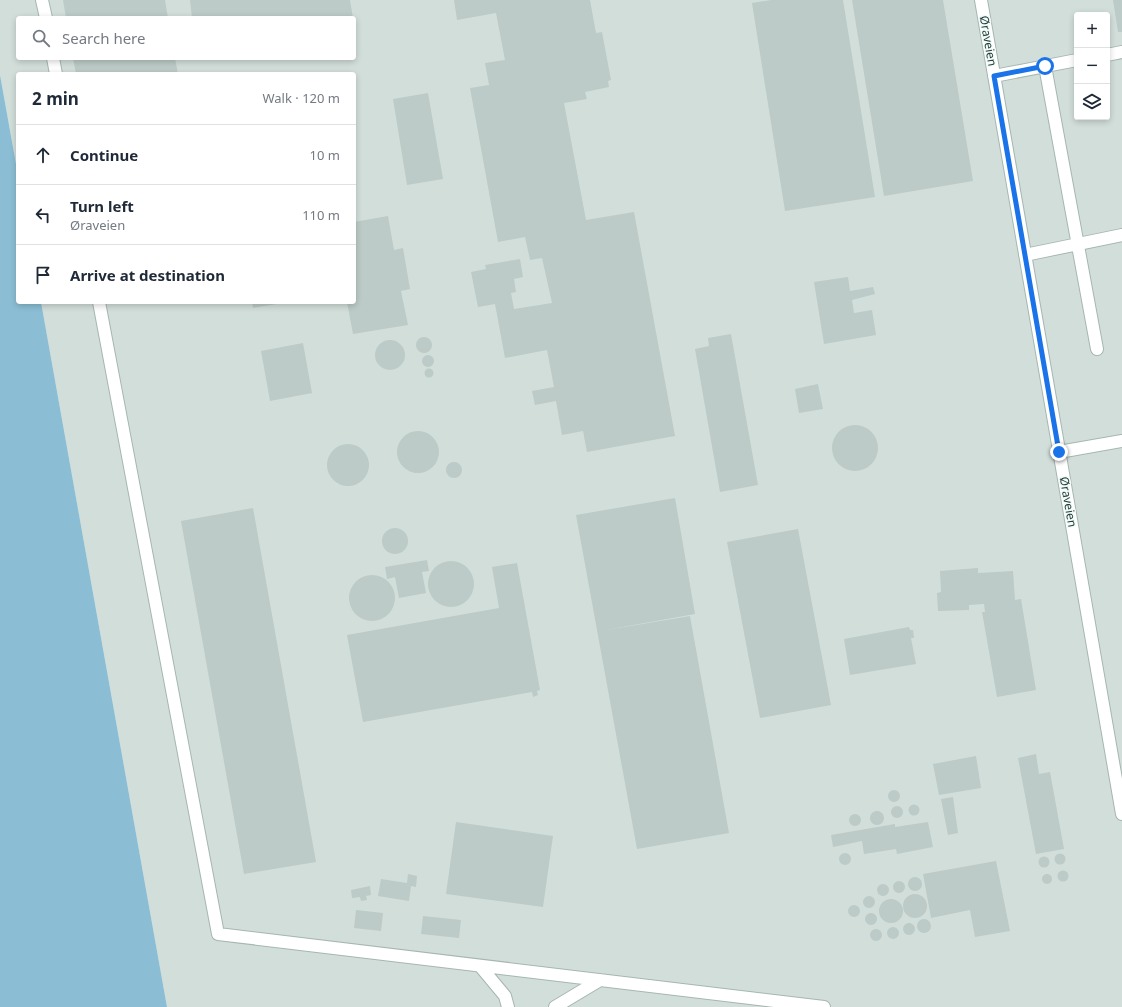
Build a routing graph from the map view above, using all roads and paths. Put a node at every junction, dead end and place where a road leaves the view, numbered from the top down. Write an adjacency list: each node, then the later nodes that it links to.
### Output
1 (42, 0): 3 (street)
2 (981, 0): 10 (street, Øraveien)
3 (46, 16)
4 (1122, 52): 5 (street)
5 (1110, 54)
6 (53, 60): 9 (street)
7 (1074, 61): 8 (street)
8 (1045, 66): 10 (street); 12 (street)
9 (56, 72)
10 (994, 76): 13 (street, Øraveien)
11 (1122, 235): 12 (street)
12 (1078, 243): 13 (street); 15 (street)
13 (1024, 255): 17 (street, Øraveien)
14 (99, 304): 19 (street)
15 (1097, 349)
16 (1122, 441): 17 (street)
17 (1059, 452): 18 (street, Øraveien)
18 (1122, 814)
19 (480, 966): 20 (street); 21 (street)
20 (600, 980): 22 (street); 23 (street)
21 (508, 1007)
22 (555, 1007)
23 (824, 1007)

